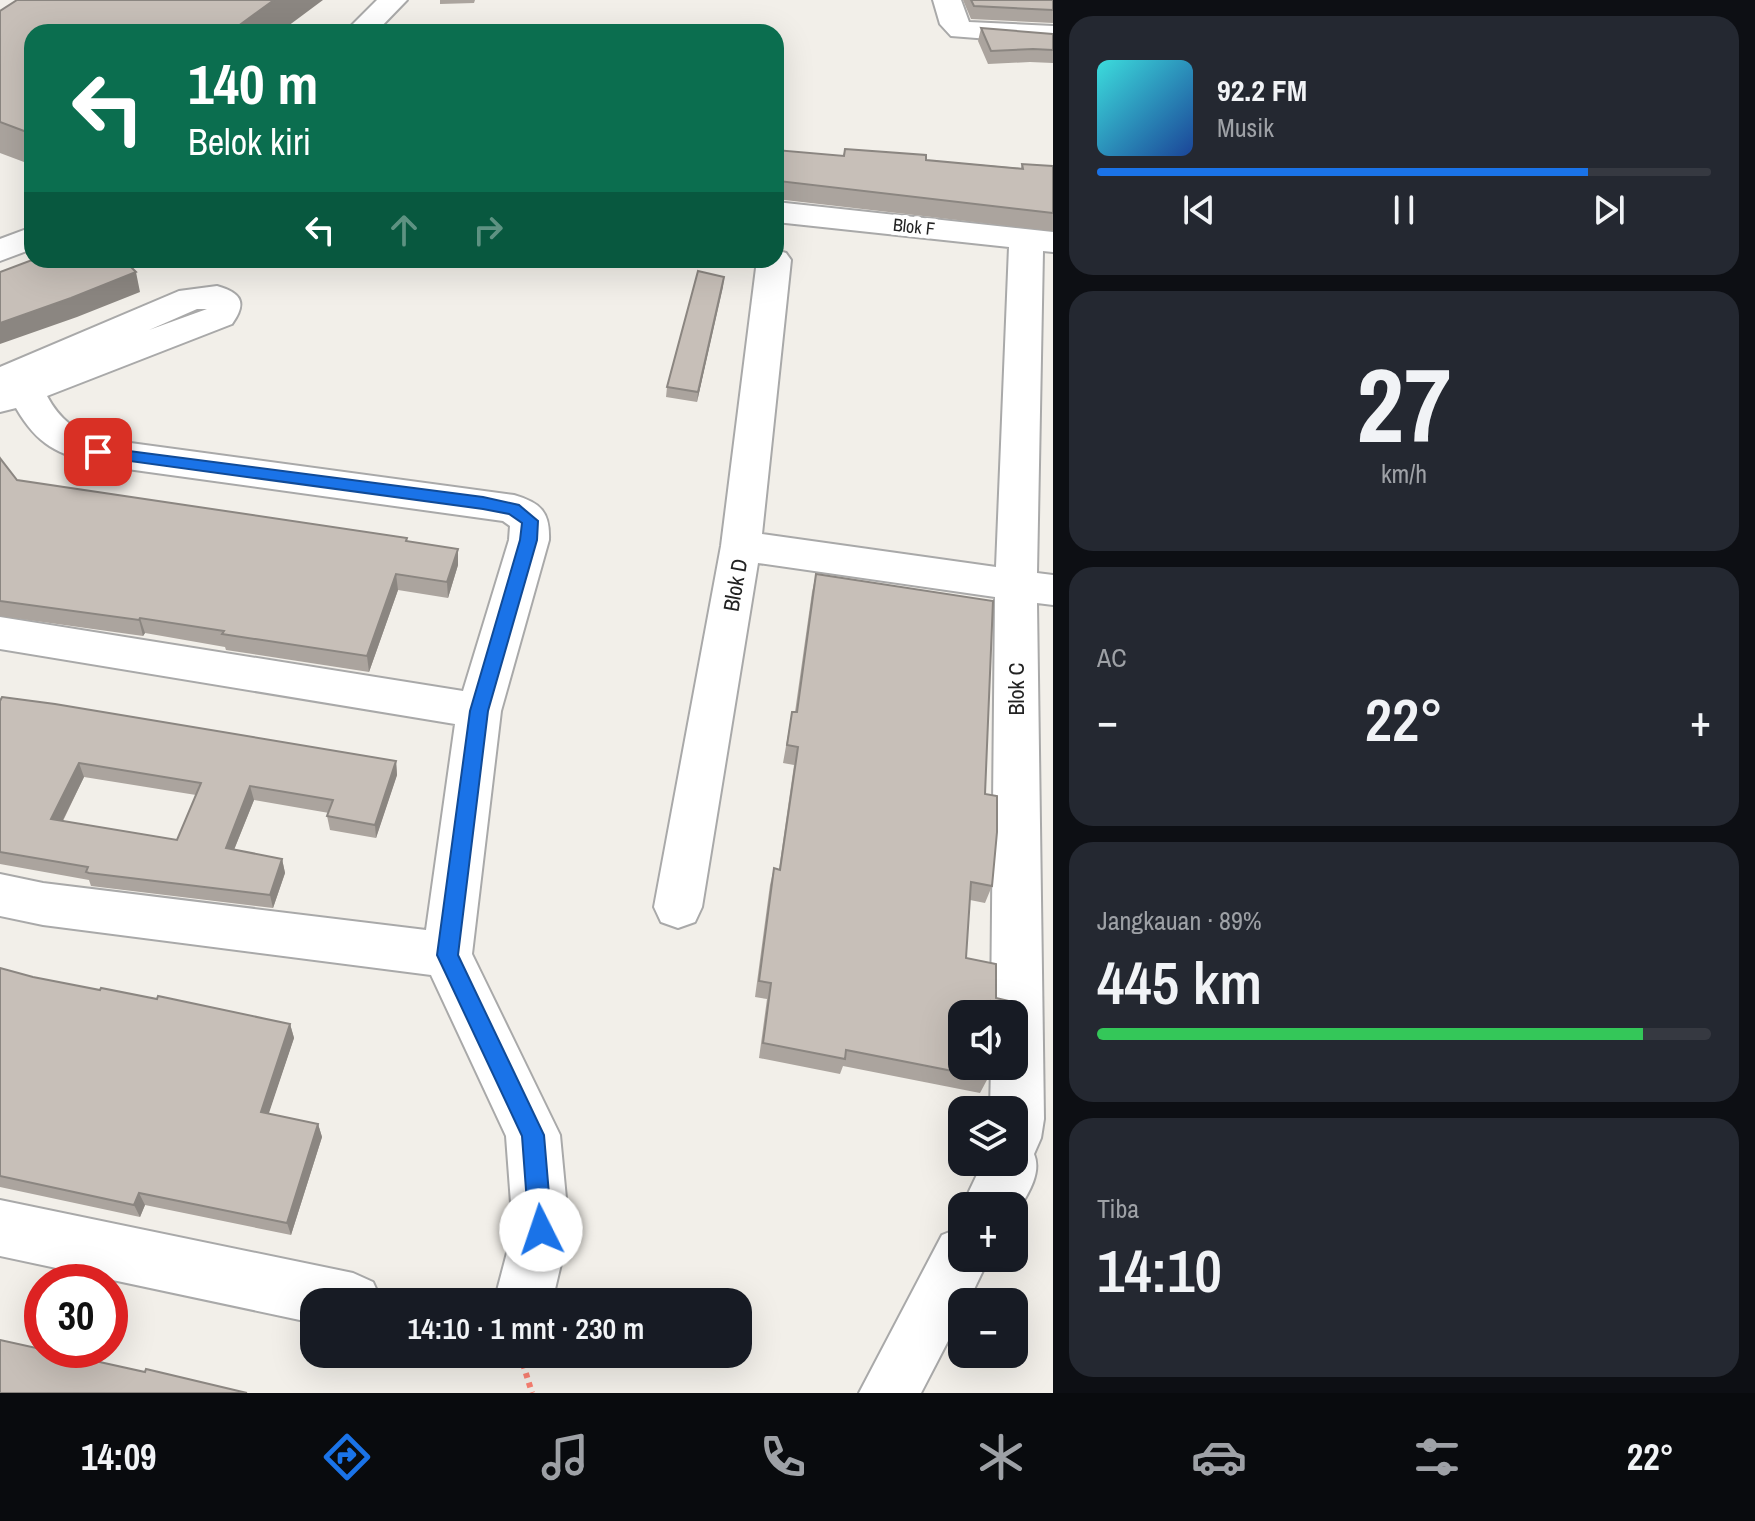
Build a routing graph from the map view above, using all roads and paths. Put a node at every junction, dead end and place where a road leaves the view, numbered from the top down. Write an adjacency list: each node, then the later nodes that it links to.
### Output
1 (393, 0): 3 (street)
2 (947, 0): 4 (street)
3 (368, 24)
4 (1053, 35)
5 (784, 223): 7 (street, Blok F)
6 (24, 240): 8 (street)
7 (1040, 241): 13 (street, Blok C)
8 (0, 251)
9 (773, 268): 12 (street, Blok D)
10 (185, 316): 11 (street)
11 (9, 391): 15 (street)
12 (741, 546): 13 (street); 17 (street, Blok D)
13 (1034, 587): 19 (street, Blok C)
14 (0, 633): 15 (street)
15 (479, 711): 18 (street)
16 (0, 895): 18 (street)
17 (678, 907)
18 (447, 955): 22 (street)
19 (1018, 1096)
20 (0, 1228): 23 (street)
21 (953, 1272): 26 (street)
22 (526, 1288)
23 (300, 1291)
24 (524, 1368): 25 (path)
25 (532, 1393)
26 (889, 1393)

